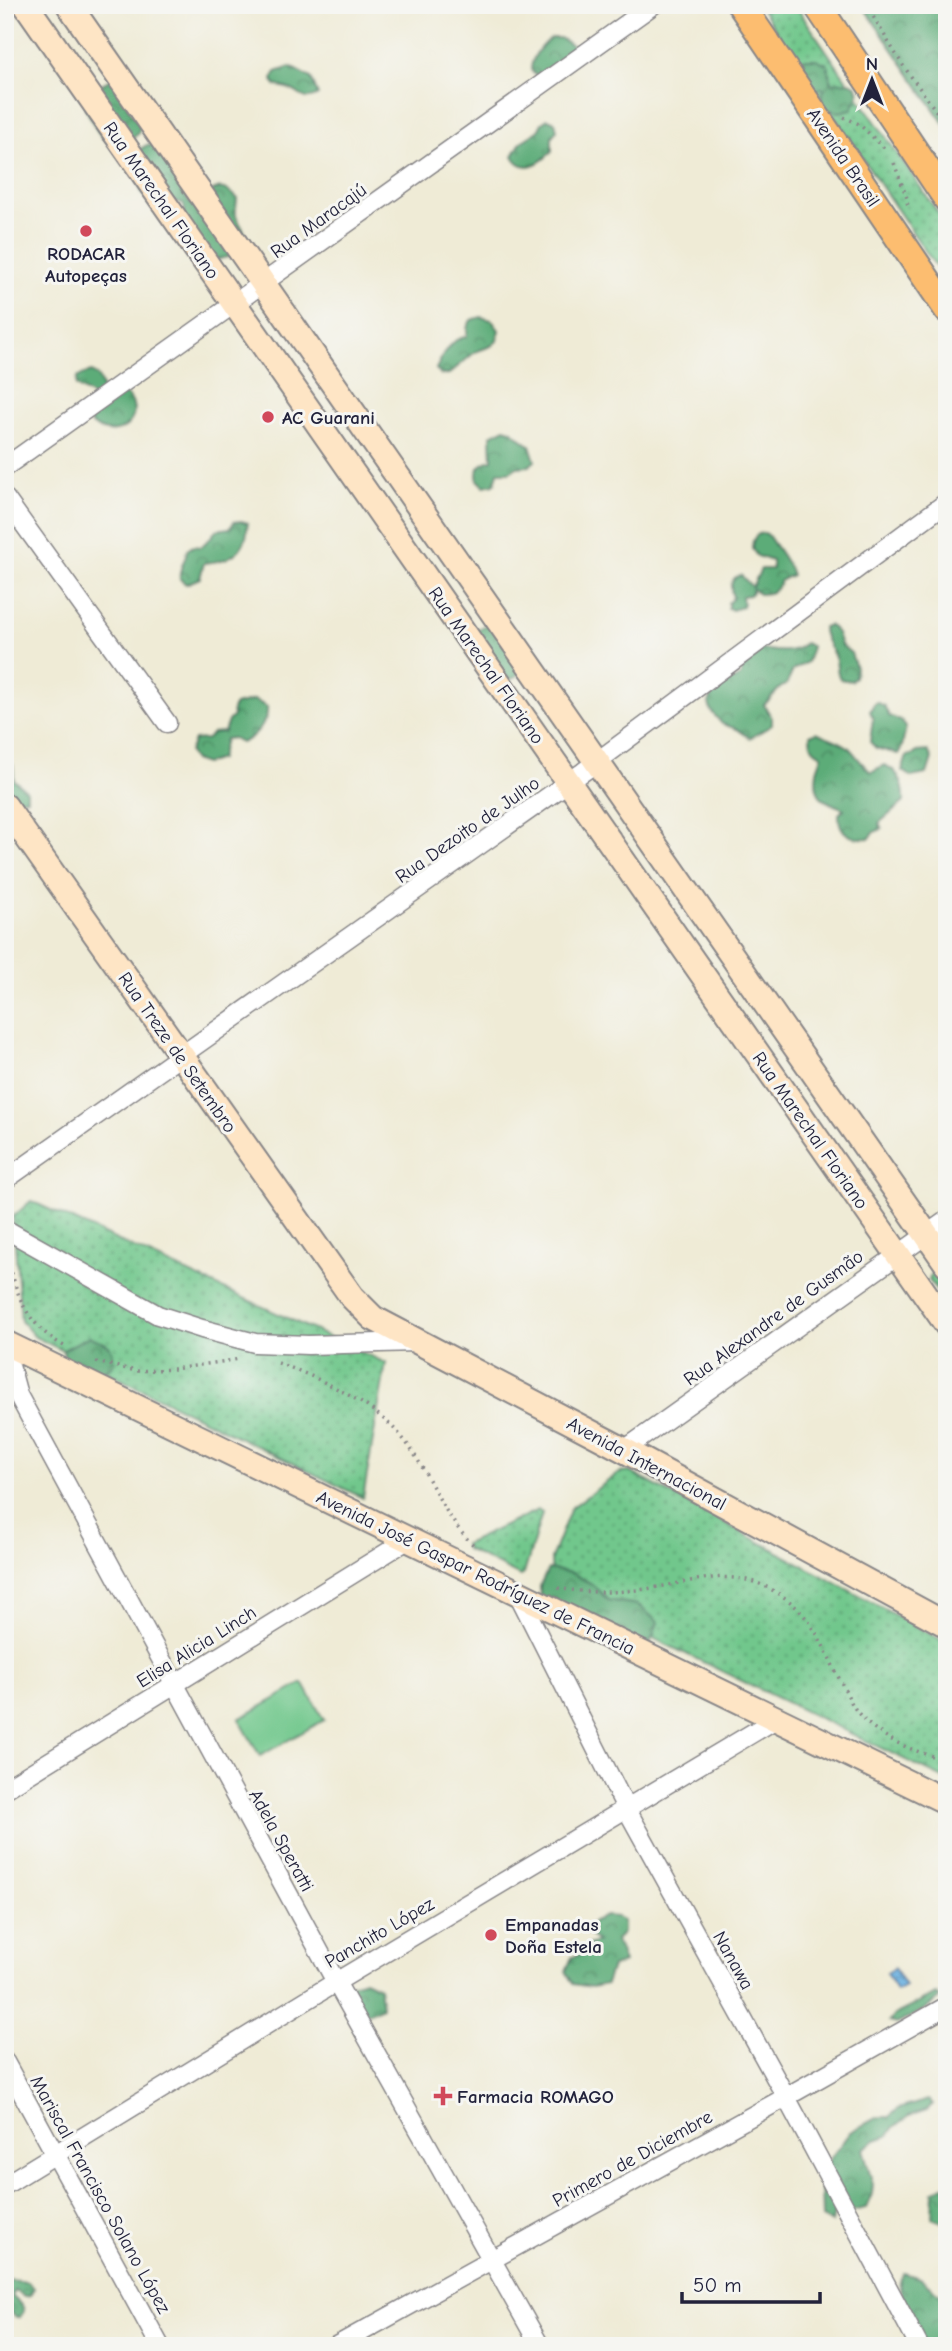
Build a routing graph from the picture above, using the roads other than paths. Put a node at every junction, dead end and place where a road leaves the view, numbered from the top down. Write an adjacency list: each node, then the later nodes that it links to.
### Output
1 (26, 5): 8 (main road, Rua Marechal Floriano)
2 (69, 5): 7 (main road, Rua Marechal Floriano)
3 (653, 5): 7 (street, Rua Maracajú)
4 (741, 5): 9 (main road, Avenida Brasil)
5 (817, 5): 6 (main road)
6 (947, 199)
7 (264, 285): 8 (street, Rua Maracajú); 13 (main road, Rua Marechal Floriano)
8 (235, 304): 10 (street, Rua Maracajú); 14 (main road, Rua Marechal Floriano)
9 (947, 309)
10 (5, 467)
11 (5, 498): 15 (street)
12 (947, 502): 16 (street, Rua Dezoito de Julho)
13 (482, 598): 14 (main road); 16 (main road, Rua Marechal Floriano)
14 (454, 618): 17 (main road, Rua Marechal Floriano)
15 (167, 723)
16 (597, 762): 17 (street, Rua Dezoito de Julho); 20 (main road, Rua Marechal Floriano)
17 (569, 782): 19 (street, Rua Dezoito de Julho); 21 (main road, Rua Marechal Floriano)
18 (5, 806): 19 (main road, Rua Treze de Setembro)
19 (181, 1056): 22 (street, Rua Dezoito de Julho); 28 (main road, Rua Treze de Setembro)
20 (835, 1104): 21 (main road); 25 (main road, Rua Marechal Floriano)
21 (807, 1123): 26 (main road, Rua Marechal Floriano)
22 (5, 1181)
23 (947, 1220): 25 (street, Rua Alexandre de Gusmão)
24 (5, 1229): 30 (street)
25 (926, 1235): 26 (street, Rua Alexandre de Gusmão); 27 (main road, Rua Marechal Floriano)
26 (898, 1254): 29 (main road, Rua Marechal Floriano); 33 (street, Rua Alexandre de Gusmão)
27 (947, 1265)
28 (352, 1297): 30 (main road, Avenida Internacional)
29 (947, 1325)
30 (416, 1342): 33 (main road, Avenida Internacional)
31 (5, 1345): 32 (street, Adela Speratti); 34 (main road, Avenida José Gaspar Rodríguez de Francia)
32 (12, 1399): 37 (street, Adela Speratti)
33 (624, 1450): 36 (main road, Avenida Internacional)
34 (409, 1539): 35 (main road, Avenida José Gaspar Rodríguez de Francia); 37 (street, Elisa Alicia Linch)
35 (517, 1592): 38 (main road, Avenida José Gaspar Rodríguez de Francia); 41 (street, Nanawa)
36 (947, 1625)
37 (173, 1685): 39 (street, Elisa Alicia Linch); 42 (street, Adela Speratti)
38 (776, 1719): 40 (main road, Avenida José Gaspar Rodríguez de Francia); 41 (street, Panchito López)
39 (5, 1789)
40 (947, 1802)
41 (626, 1808): 42 (street, Panchito López); 45 (street, Nanawa)
42 (336, 1982): 46 (street, Panchito López); 48 (street, Adela Speratti)
43 (947, 2006): 45 (street, Primero de Diciembre)
44 (5, 2062): 46 (street, Mariscal Francisco Solano López)
45 (786, 2097): 48 (street, Primero de Diciembre); 52 (street, Nanawa)
46 (55, 2154): 47 (street, Panchito López); 49 (street, Mariscal Francisco Solano López)
47 (5, 2185)
48 (492, 2258): 50 (street, Primero de Diciembre); 51 (street, Adela Speratti)
49 (160, 2346)
50 (336, 2346)
51 (540, 2346)
52 (919, 2346)

